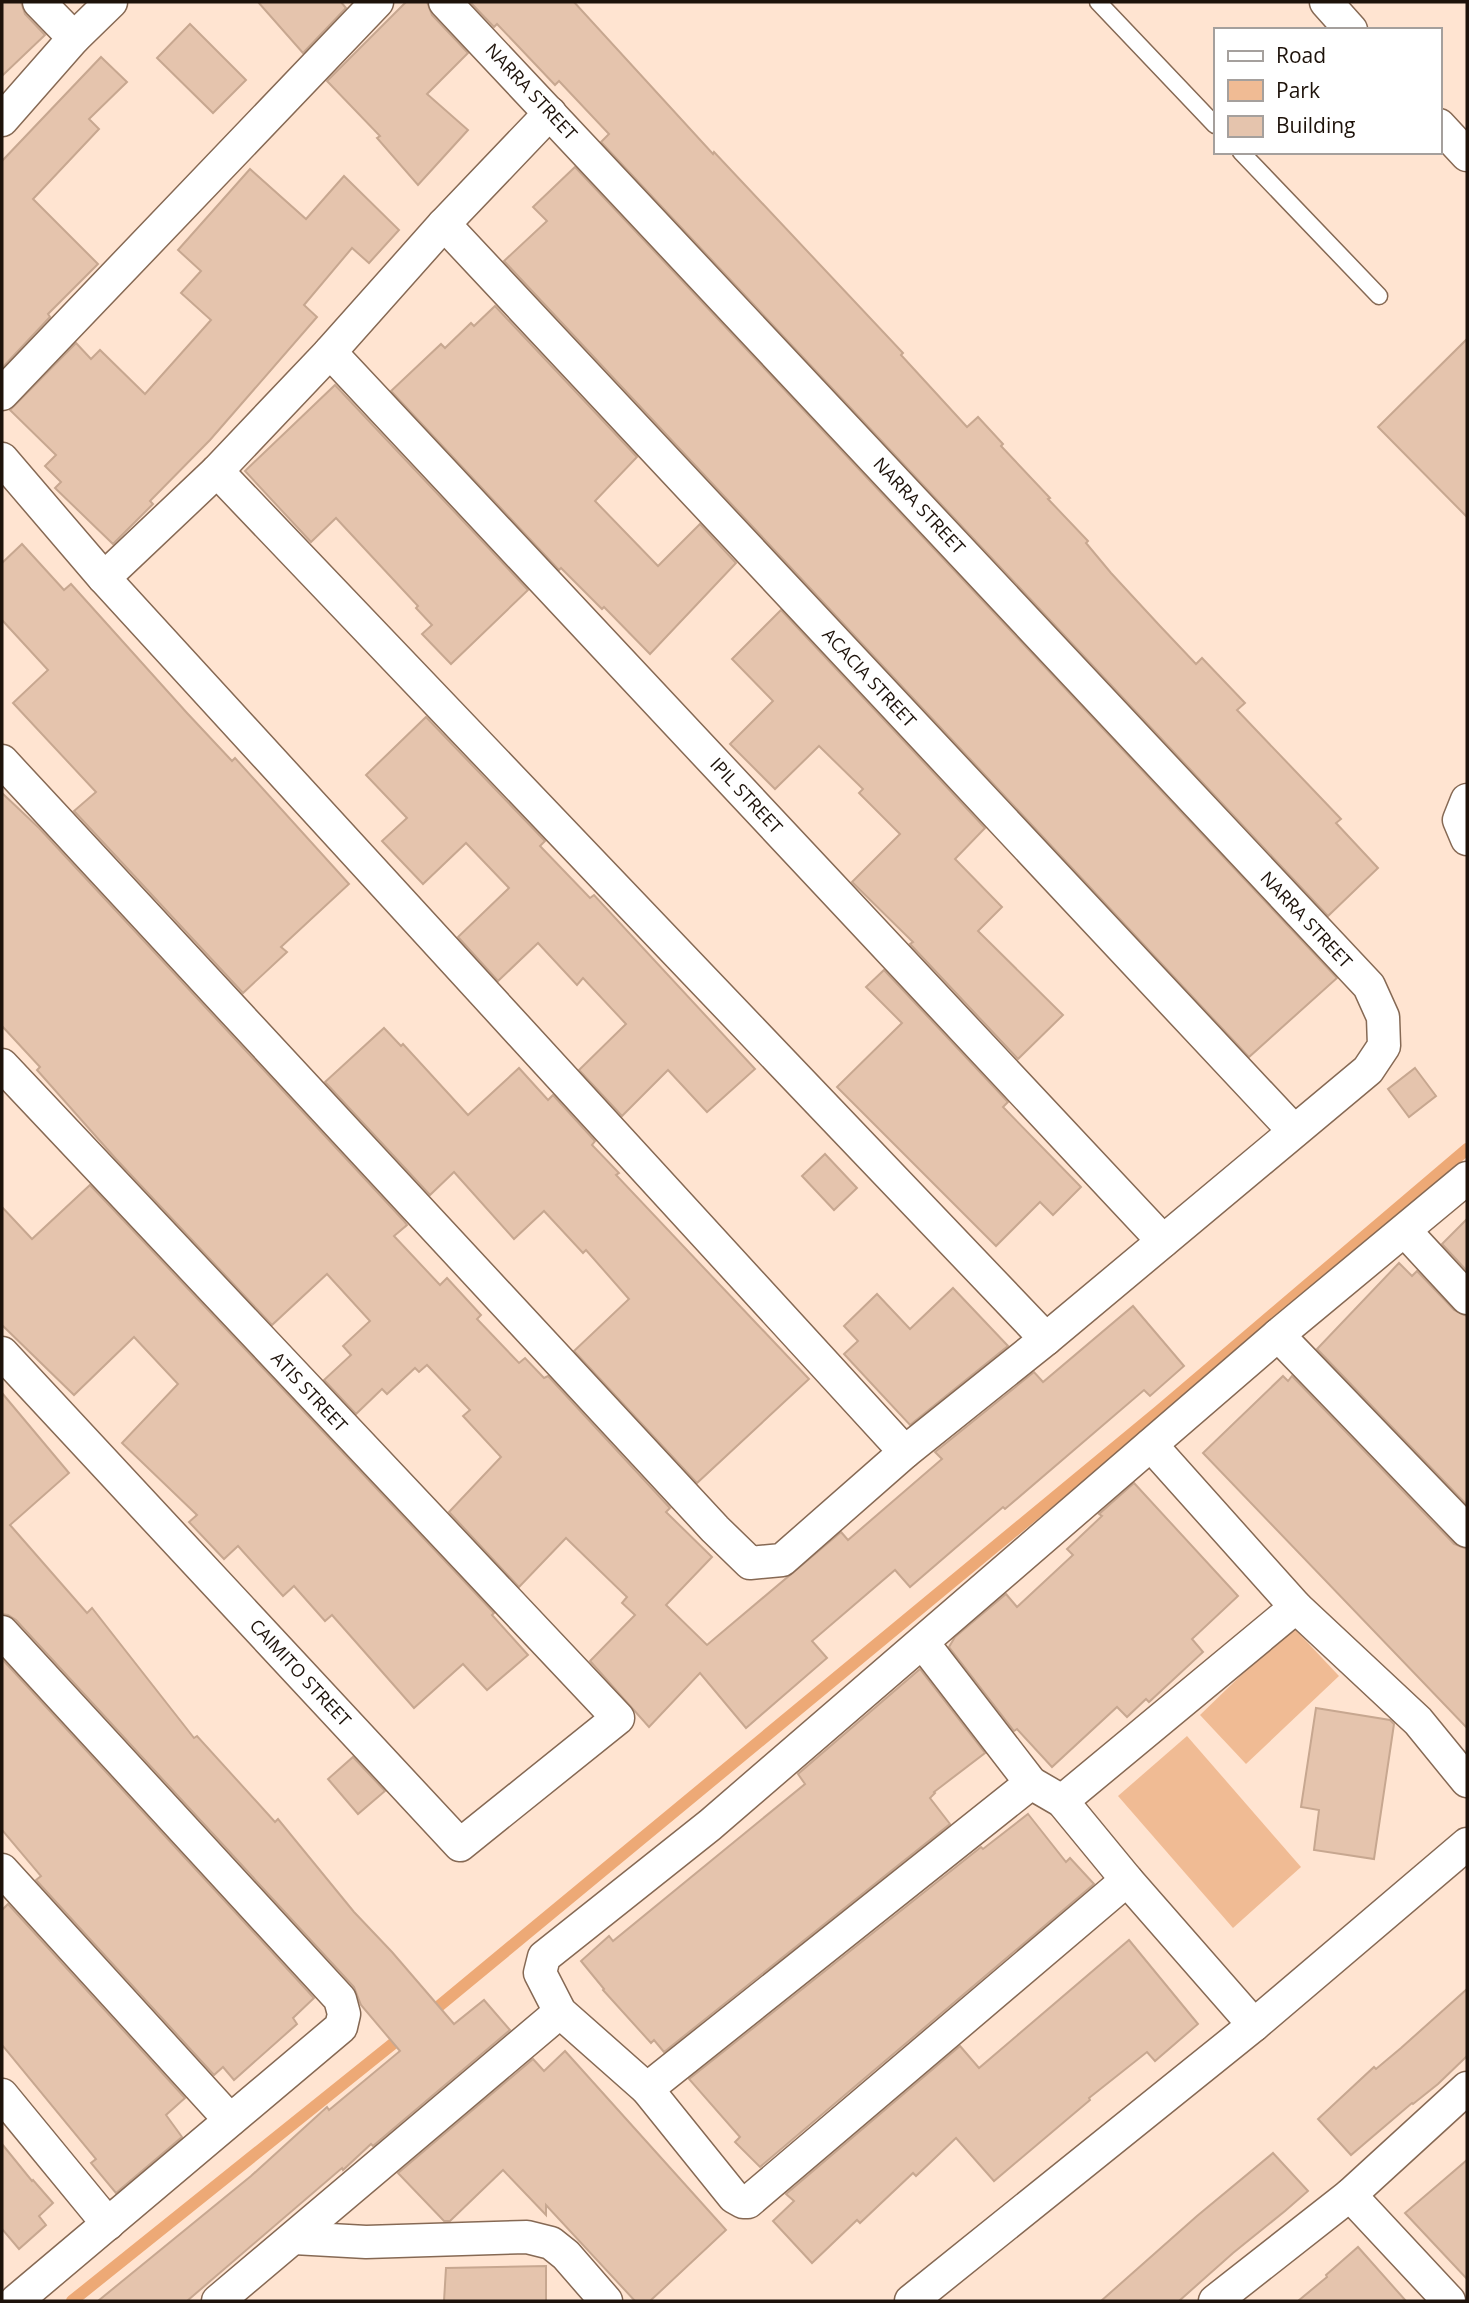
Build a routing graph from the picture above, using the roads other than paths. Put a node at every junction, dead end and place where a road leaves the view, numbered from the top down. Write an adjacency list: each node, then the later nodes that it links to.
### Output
1 (39, 2): 8 (street)
2 (111, 2): 8 (street)
3 (377, 2): 18 (street)
4 (444, 2): 9 (street, NARRA STREET)
5 (1098, 2): 11 (lane)
6 (1325, 2): 7 (street)
7 (1350, 28)
8 (74, 38): 10 (street)
9 (550, 113): 15 (street); 26 (street, NARRA STREET)
10 (2, 120)
11 (1214, 124)
12 (1441, 127): 14 (street)
13 (1243, 154): 16 (lane)
14 (1467, 155)
15 (444, 225): 17 (street); 26 (street, ACACIA STREET)
16 (1379, 296)
17 (330, 352): 20 (street); 29 (street, IPIL STREET)
18 (2, 394)
19 (2, 459): 21 (street)
20 (217, 471): 21 (street); 32 (street)
21 (104, 578): 35 (street)
22 (2, 761): 35 (street)
23 (1467, 800): 24 (street)
24 (1467, 839)
25 (2, 1065): 40 (street, ATIS STREET)
26 (1294, 1131): 29 (street)
27 (1467, 1178): 28 (street)
28 (1405, 1231): 30 (street); 31 (street)
29 (1163, 1241): 32 (street)
30 (1467, 1298)
31 (1278, 1335): 34 (street); 36 (street)
32 (1046, 1339): 35 (street)
33 (2, 1353): 40 (street, CAIMITO STREET)
34 (1151, 1446): 37 (street); 39 (street)
35 (905, 1452)
36 (1467, 1531)
37 (1296, 1607): 41 (street); 43 (street)
38 (2, 1632): 52 (street)
39 (923, 1643): 42 (street); 47 (street)
40 (618, 1718)
41 (1467, 1781)
42 (1031, 1783): 43 (street); 50 (street)
43 (1062, 1801): 46 (street)
44 (1467, 1844): 48 (street)
45 (2, 1870): 52 (street)
46 (1127, 1880): 48 (street); 50 (street)
47 (560, 2012): 50 (street); 55 (street)
48 (1254, 2025): 59 (street)
49 (1467, 2088): 53 (street)
50 (647, 2089)
51 (2, 2095): 54 (street)
52 (230, 2120): 54 (street)
53 (1350, 2195): 60 (street); 61 (street)
54 (108, 2224): 56 (street)
55 (294, 2238): 57 (street); 58 (street)
56 (16, 2301)
57 (218, 2301)
58 (606, 2301)
59 (911, 2301)
60 (1216, 2301)
61 (1449, 2301)

